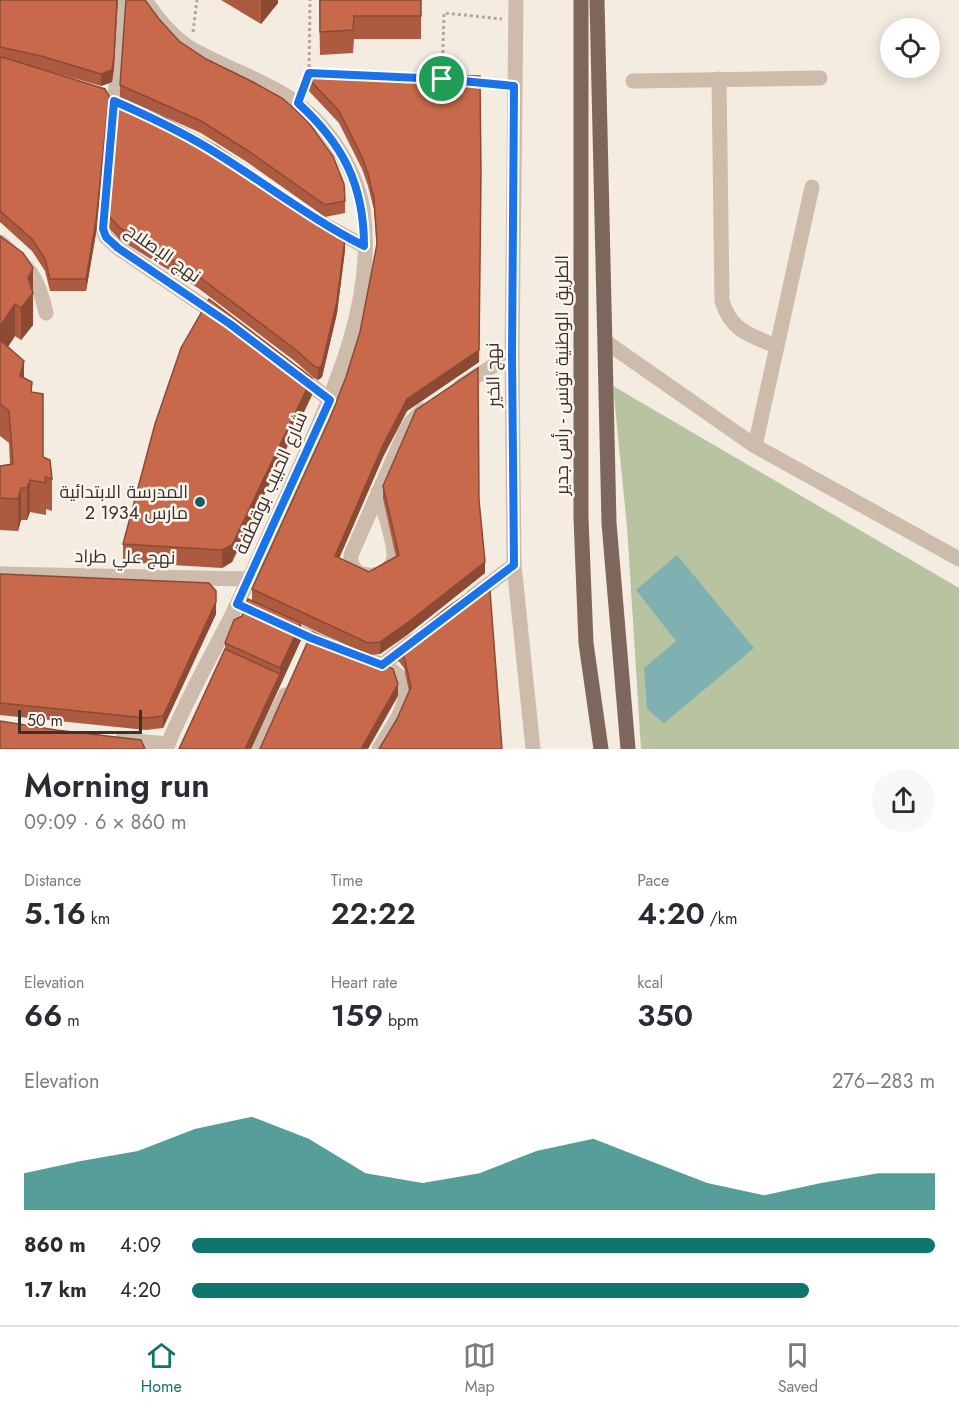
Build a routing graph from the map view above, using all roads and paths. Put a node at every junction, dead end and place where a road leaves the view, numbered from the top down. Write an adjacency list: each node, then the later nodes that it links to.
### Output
1 (124, 0): 24 (street, نهج الإصلاح)
2 (145, 0): 9 (street, شارع الحبيب بوقطفة)
3 (197, 0): 9 (path)
4 (310, 0): 10 (path)
5 (516, 0): 8 (street, نهج الخير)
6 (581, 0): 46 (main road, الطريق الوطنية تونس - رأس جدير)
7 (597, 0): 25 (main road)
8 (516, 20): 13 (path); 17 (street, نهج الخير)
9 (190, 48): 18 (street, شارع الحبيب بوقطفة)
10 (309, 73): 11 (path); 18 (path)
11 (320, 74)
12 (820, 78): 14 (street)
13 (442, 79)
14 (719, 79): 15 (street); 26 (street)
15 (633, 81)
16 (473, 82): 17 (path)
17 (514, 86): 27 (street, نهج الخير)
18 (298, 103): 22 (street, شارع الحبيب بوقطفة)
19 (812, 187): 26 (street)
20 (308, 214): 22 (street)
21 (0, 242): 23 (street)
22 (364, 246): 29 (street, شارع الحبيب بوقطفة)
23 (45, 313)
24 (230, 324)
25 (606, 342): 30 (street); 47 (main road)
26 (776, 346): 30 (street)
27 (512, 354): 31 (street); 33 (street, نهج الخير)
28 (284, 364): 29 (street)
29 (330, 400): 35 (street, شارع الحبيب بوقطفة)
30 (755, 446): 32 (street)
31 (378, 492): 31 (street)
32 (959, 559)
33 (514, 565): 36 (street); 45 (street, نهج الخير)
34 (0, 574): 35 (street, نهج علي طراد)
35 (249, 579): 42 (street, شارع الحبيب بوقطفة)
36 (457, 608)
37 (269, 619): 39 (street)
38 (429, 629): 39 (street)
39 (382, 665): 44 (street)
40 (292, 678): 43 (street)
41 (112, 738): 42 (street)
42 (167, 747)
43 (260, 749)
44 (379, 749)
45 (533, 749)
46 (601, 749)
47 (628, 749)

